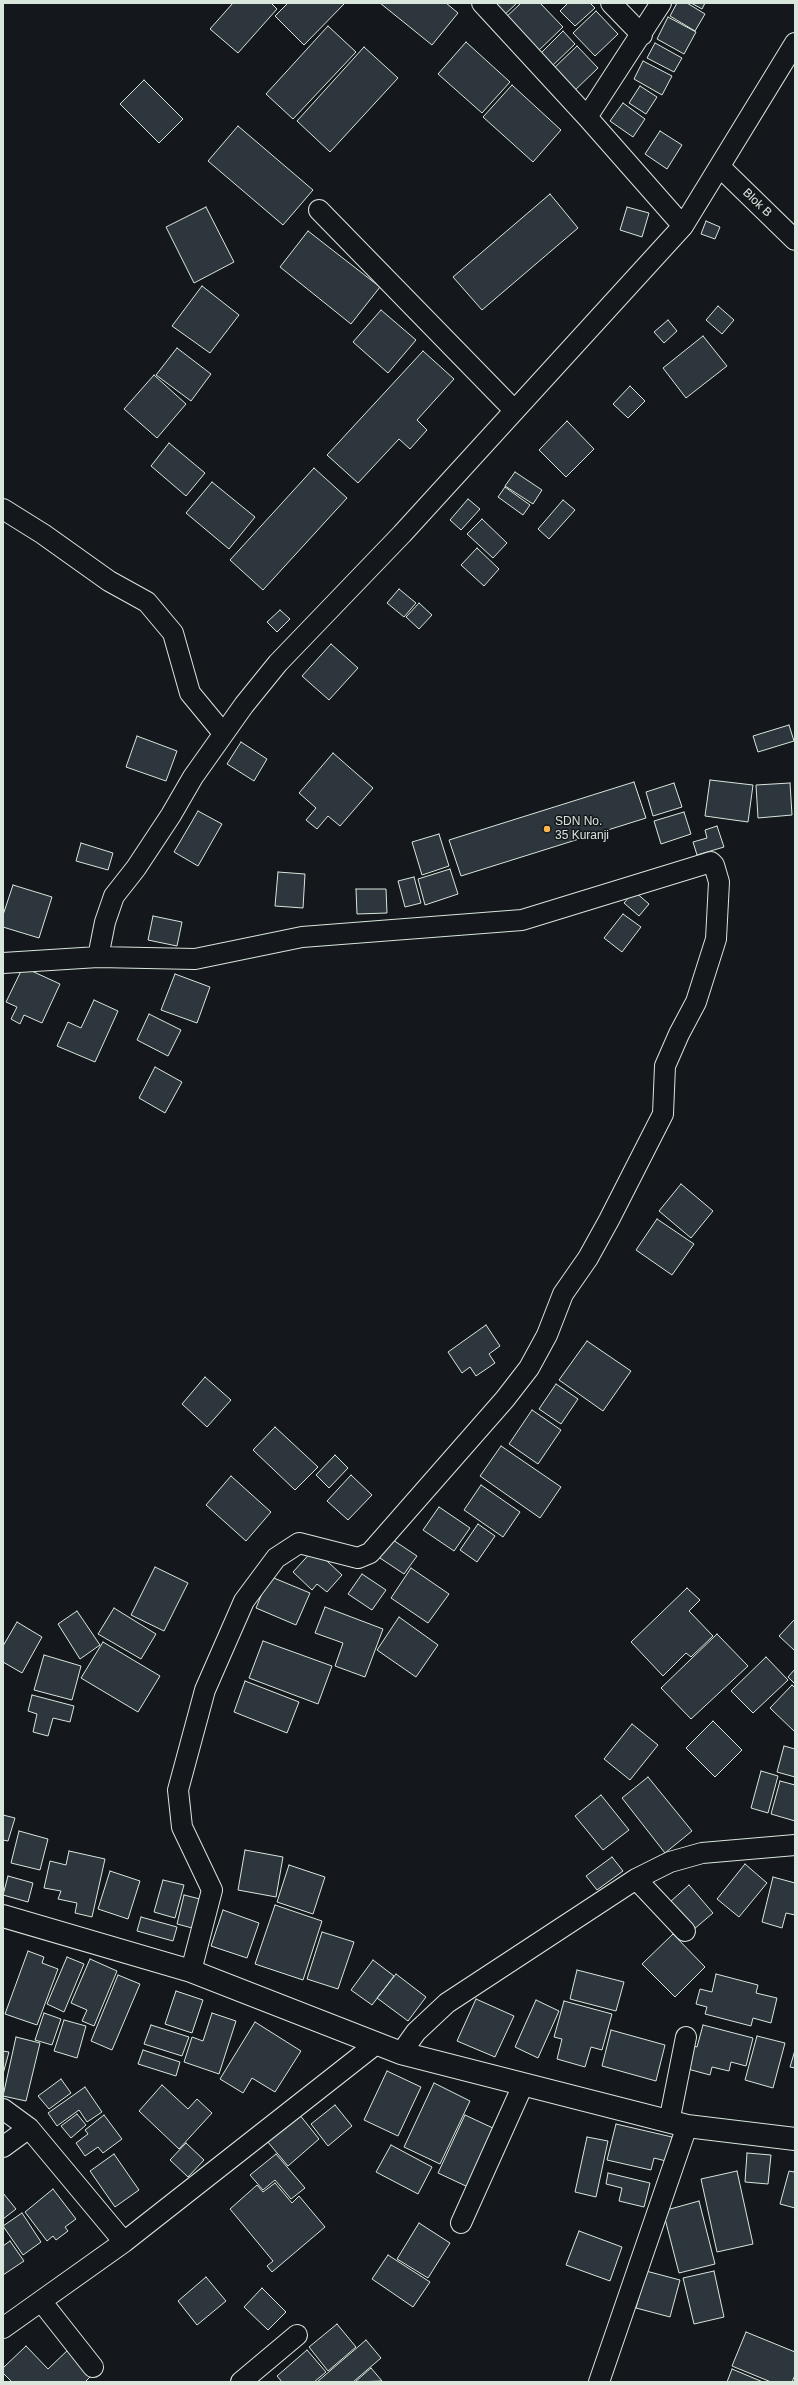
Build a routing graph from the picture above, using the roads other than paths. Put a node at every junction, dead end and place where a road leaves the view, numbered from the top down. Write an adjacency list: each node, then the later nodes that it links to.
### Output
1 (482, 3): 6 (street)
2 (611, 3): 4 (street)
3 (661, 3): 4 (street)
4 (642, 35): 6 (street)
5 (795, 43): 7 (street)
6 (587, 117): 9 (street)
7 (720, 167): 9 (street); 10 (street, Blok B)
8 (319, 210): 11 (street)
9 (684, 226): 11 (street)
10 (795, 240)
11 (514, 410): 13 (street)
12 (3, 509): 13 (street)
13 (223, 732): 14 (street)
14 (98, 957): 15 (street); 20 (street)
15 (3, 963)
16 (795, 1846): 17 (street)
17 (636, 1879): 19 (street); 23 (street)
18 (3, 1916): 20 (street)
19 (686, 1931)
20 (191, 1971): 22 (street)
21 (686, 2038): 26 (street)
22 (376, 2044): 23 (street); 31 (street)
23 (401, 2054): 24 (street)
24 (522, 2085): 26 (street); 30 (street)
25 (3, 2109): 27 (street)
26 (678, 2124): 28 (street); 37 (street)
27 (29, 2128): 29 (street); 31 (street)
28 (795, 2139)
29 (3, 2146)
30 (461, 2223)
31 (124, 2242): 32 (street)
32 (41, 2301): 33 (street); 35 (street)
33 (3, 2328)
34 (296, 2335): 36 (street)
35 (93, 2367)
36 (242, 2382)
37 (599, 2382)

